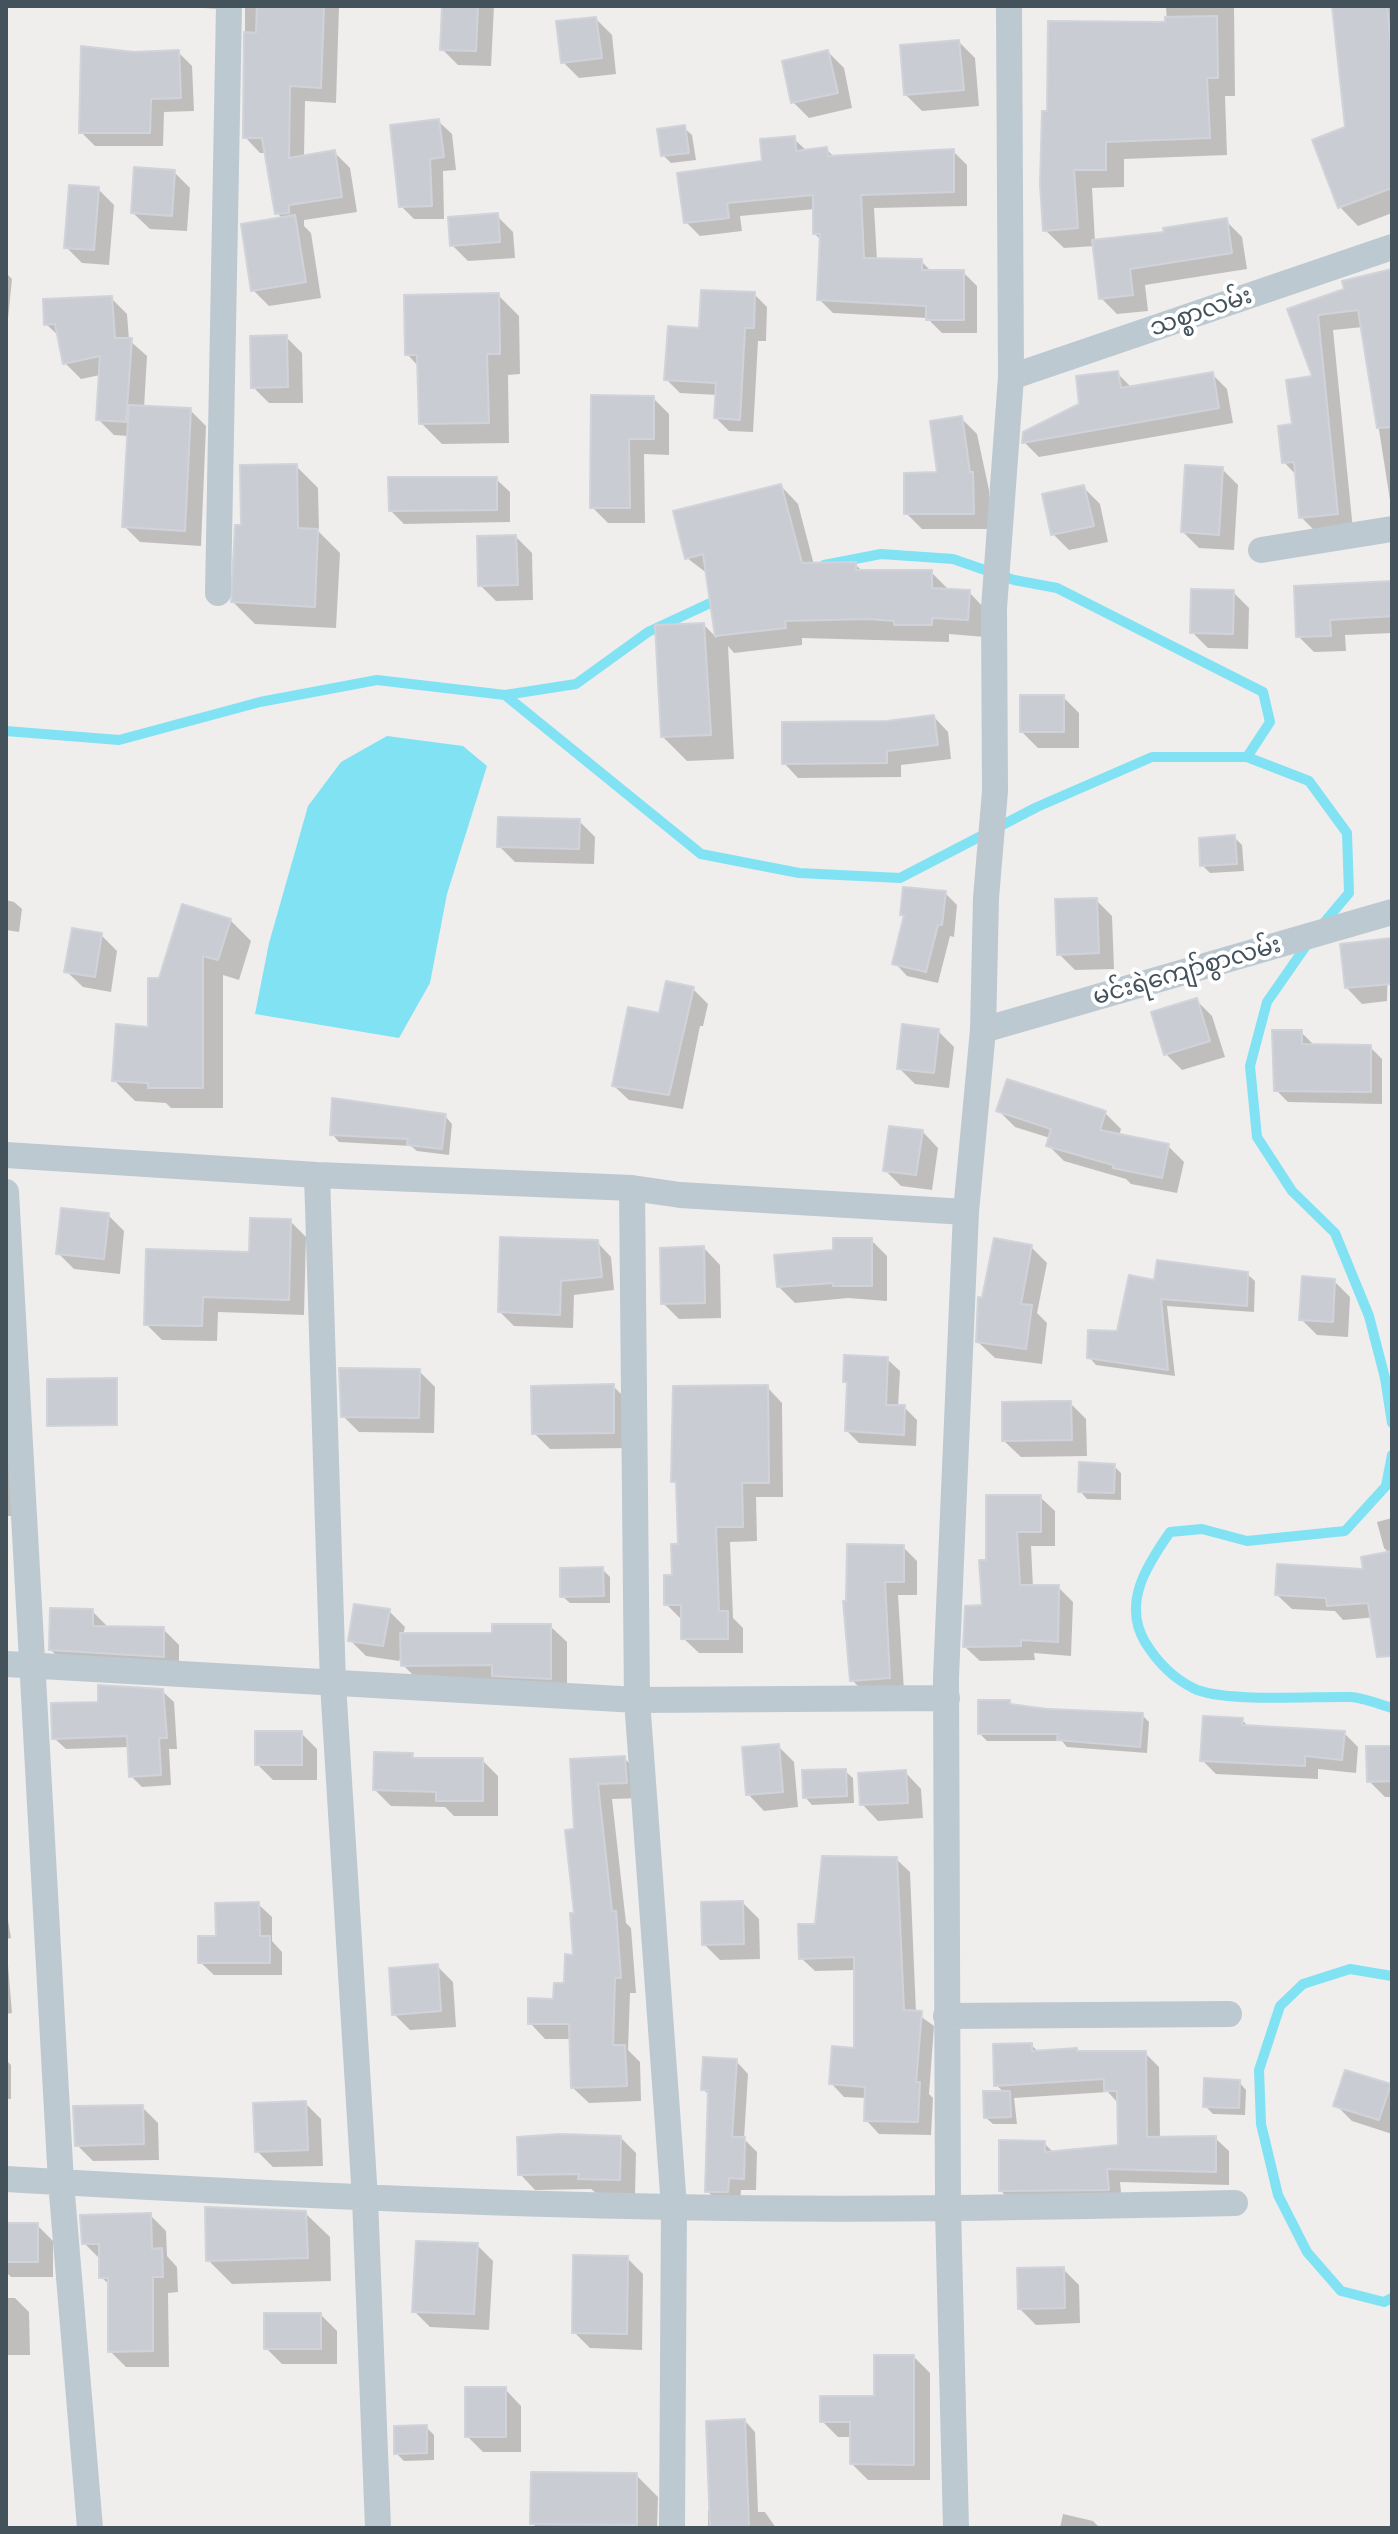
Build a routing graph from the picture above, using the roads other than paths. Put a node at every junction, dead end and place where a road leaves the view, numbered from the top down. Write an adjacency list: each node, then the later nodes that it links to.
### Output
1 (229, 6): 7 (street)
2 (1009, 6): 4 (street)
3 (1392, 247): 4 (street, သစ္စာလမ်း)
4 (1011, 377): 9 (street)
5 (1392, 529): 6 (street)
6 (1261, 550)
7 (218, 593)
8 (1392, 912): 9 (street, မင်းရဲကျော်စွာလမ်း)
9 (983, 1030): 14 (street)
10 (6, 1155): 11 (street)
11 (317, 1175): 12 (street); 17 (street)
12 (632, 1188): 14 (street); 19 (street)
13 (6, 1192): 16 (street)
14 (966, 1212): 18 (street)
15 (6, 1664): 16 (street)
16 (33, 1666): 17 (street); 23 (street)
17 (333, 1684): 19 (street); 24 (street)
18 (947, 1698): 19 (street); 21 (street)
19 (637, 1700): 26 (street)
20 (1229, 2014): 21 (street)
21 (946, 2016): 27 (street)
22 (6, 2179): 23 (street)
23 (61, 2182): 24 (street); 28 (street)
24 (365, 2199): 26 (street); 29 (street)
25 (1235, 2203): 27 (street)
26 (674, 2207): 27 (street); 30 (street)
27 (948, 2209): 31 (street)
28 (90, 2528)
29 (378, 2528)
30 (672, 2528)
31 (956, 2528)

